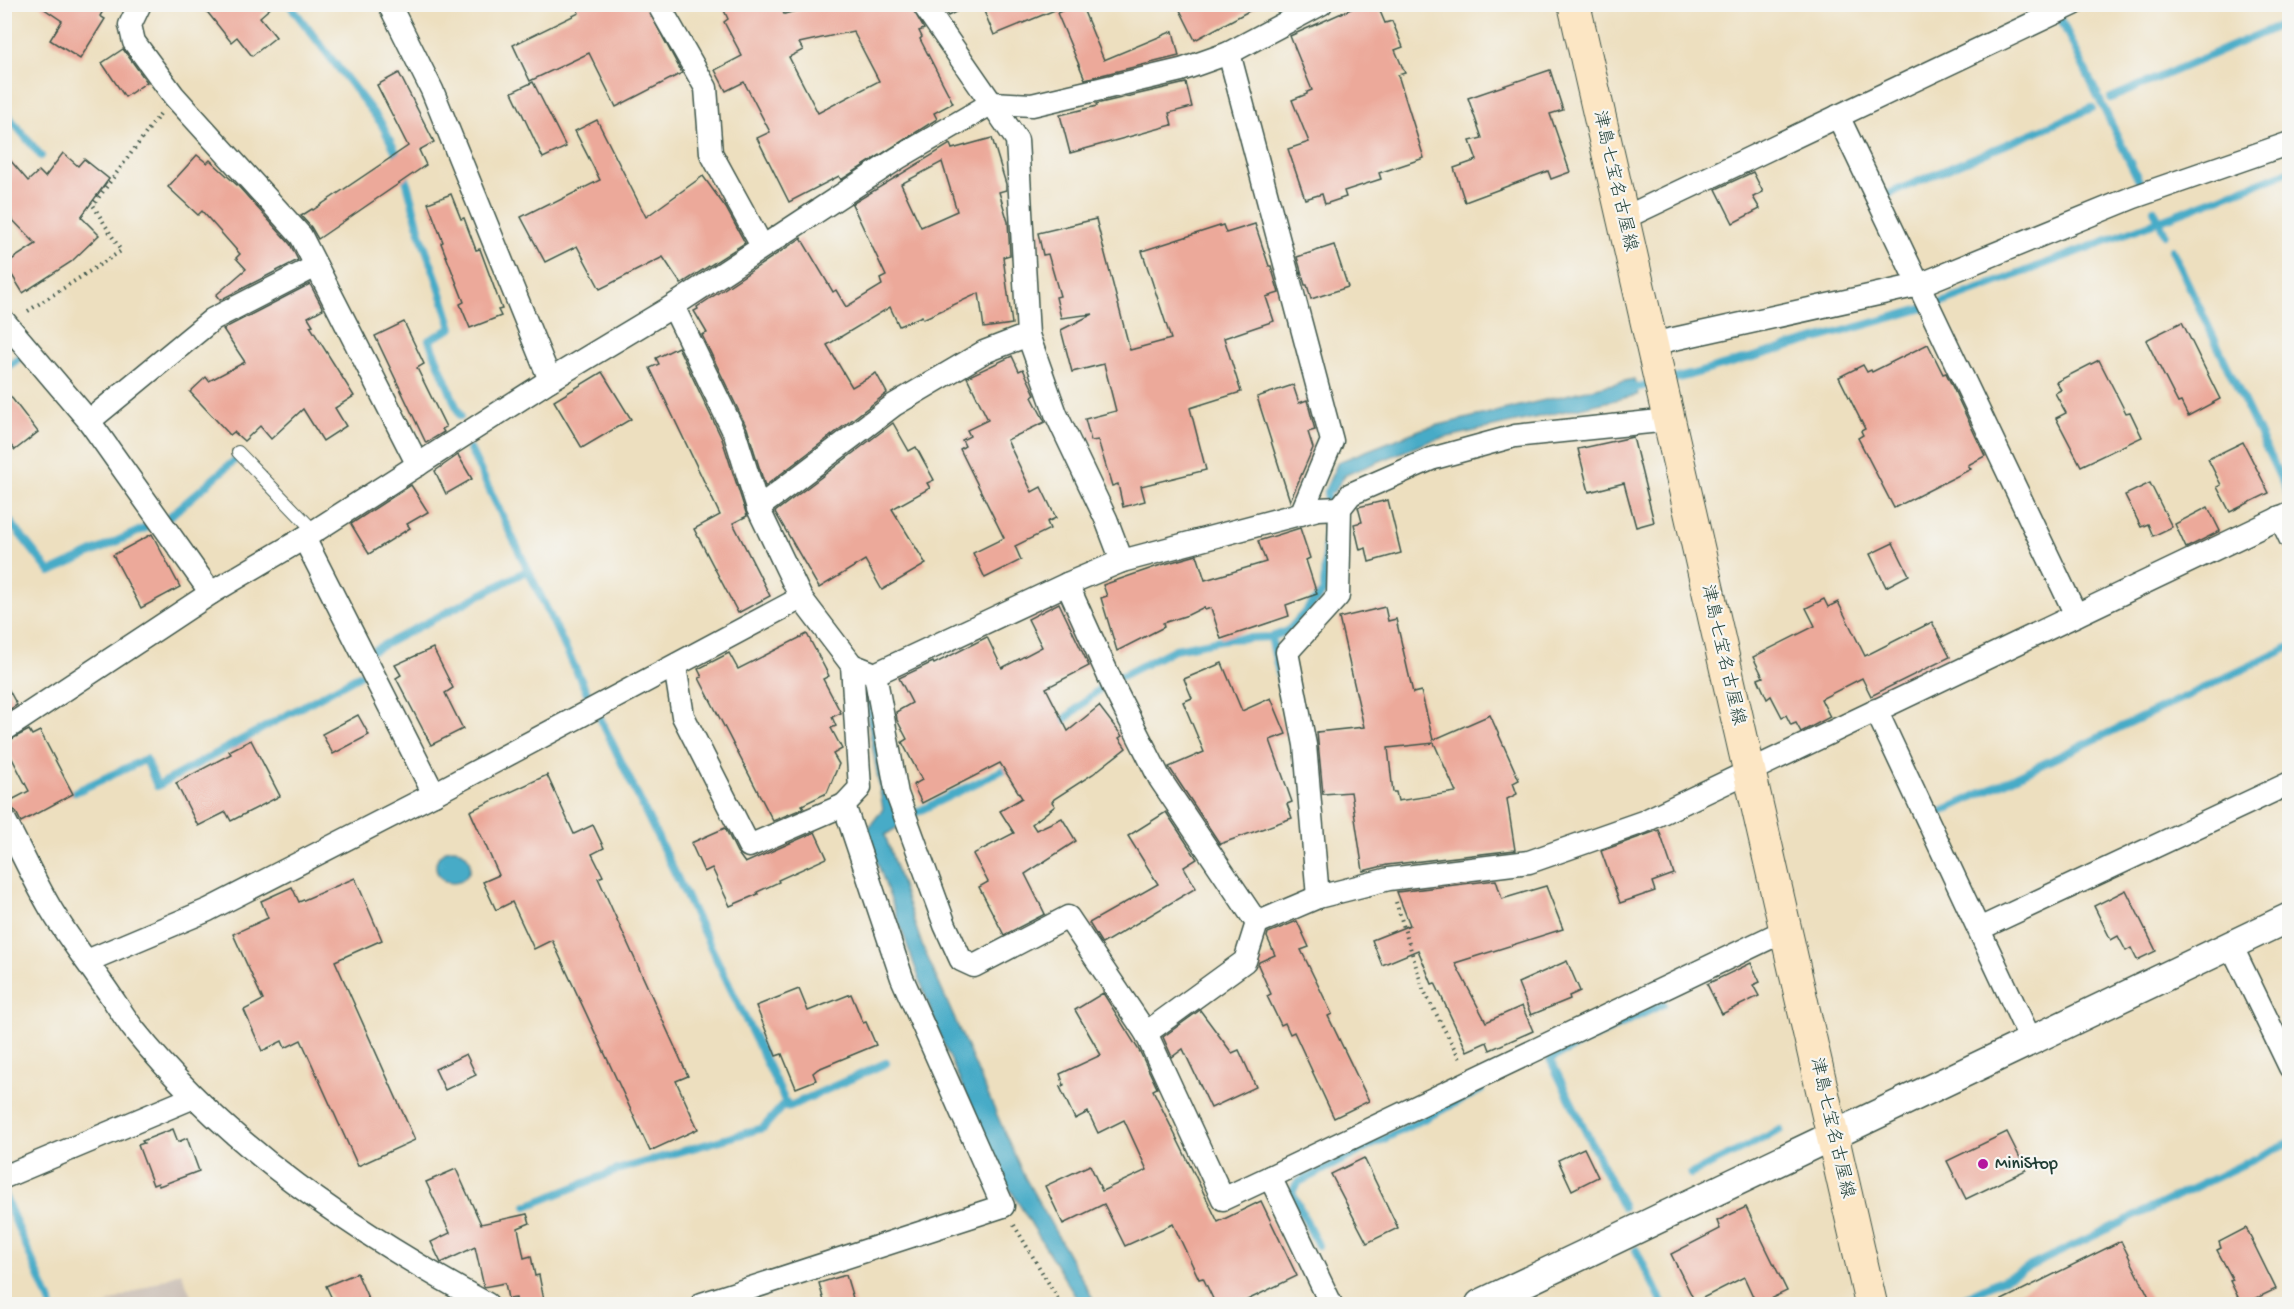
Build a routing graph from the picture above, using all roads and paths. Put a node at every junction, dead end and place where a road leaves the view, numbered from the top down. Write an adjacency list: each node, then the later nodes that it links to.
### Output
1 (140, 4): 9 (street)
2 (389, 4): 21 (street)
3 (658, 4): 14 (street)
4 (923, 4): 10 (street)
5 (1574, 4): 13 (main road, 津島七宝名古屋線)
6 (2074, 4): 11 (street)
7 (1316, 5): 8 (street)
8 (1229, 52): 10 (street); 27 (street)
9 (174, 96): 15 (street); 18 (path)
10 (992, 103): 14 (street); 19 (street)
11 (1838, 116): 13 (street); 16 (street)
12 (2289, 143): 16 (street)
13 (1622, 219): 20 (main road, 津島七宝名古屋線)
14 (762, 246): 17 (street)
15 (316, 266): 23 (street); 25 (street)
16 (1921, 289): 20 (street); 35 (street)
17 (673, 306): 21 (street); 26 (street)
18 (6, 323): 23 (street)
19 (1028, 335): 26 (street); 31 (street)
20 (1653, 353): 22 (main road, 津島七宝名古屋線)
21 (550, 380): 25 (street)
22 (1666, 406): 27 (street); 41 (main road, 津島七宝名古屋線)
23 (89, 421): 33 (street)
24 (238, 452): 29 (lane)
25 (418, 465): 29 (street)
26 (758, 508): 34 (street)
27 (1324, 510): 31 (street); 47 (street)
28 (2286, 514): 30 (street); 35 (street)
29 (309, 535): 33 (street); 43 (street)
30 (2289, 538)
31 (1122, 561): 32 (street)
32 (1067, 584): 38 (street); 49 (street)
33 (211, 593): 40 (street)
34 (801, 598): 36 (street); 37 (street)
35 (2076, 615): 39 (street)
36 (852, 665): 38 (street); 44 (street)
37 (675, 666): 43 (street); 44 (street)
38 (875, 674): 54 (street)
39 (1876, 710): 41 (street); 50 (street)
40 (4, 730)
41 (1748, 770): 46 (street); 51 (main road, 津島七宝名古屋線)
42 (2289, 783): 50 (street)
43 (434, 794): 53 (street)
44 (844, 805): 62 (street)
45 (4, 819): 53 (street)
46 (1389, 879): 47 (street); 57 (path)
47 (1318, 897): 49 (street)
48 (2289, 917): 52 (street)
49 (1257, 924): 54 (street)
50 (1979, 929): 55 (street)
51 (1786, 930): 57 (street); 59 (main road, 津島七宝名古屋線)
52 (2231, 945): 55 (street); 56 (street)
53 (87, 961): 58 (street)
54 (1146, 1033): 61 (street)
55 (2031, 1041): 59 (street)
56 (2289, 1067)
57 (1471, 1080): 61 (street)
58 (194, 1097): 60 (street); 63 (street)
59 (1833, 1136): 67 (street); 68 (main road, 津島七宝名古屋線)
60 (4, 1177)
61 (1270, 1177): 66 (street)
62 (1003, 1206): 64 (street); 65 (path)
63 (487, 1305)
64 (702, 1305)
65 (1061, 1305)
66 (1331, 1305)
67 (1480, 1305)
68 (1871, 1305)

